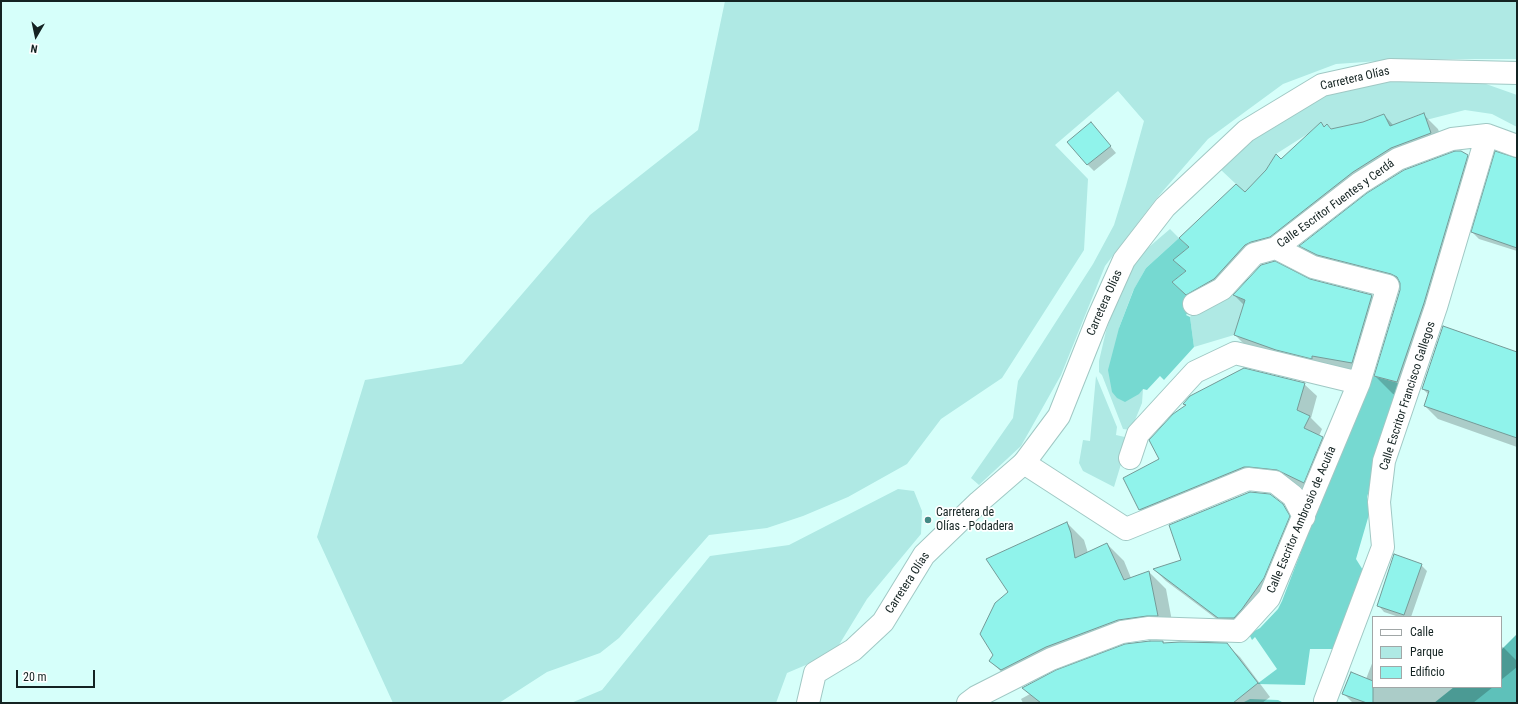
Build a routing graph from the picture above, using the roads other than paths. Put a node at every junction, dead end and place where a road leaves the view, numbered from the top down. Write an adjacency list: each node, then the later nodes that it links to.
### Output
1 (1517, 73): 8 (street, Carretera Olías)
2 (1487, 135): 3 (street, Calle Escritor Fuentes y Cerdá); 4 (street, Calle Escritor Fuentes y Cerdá); 10 (street, Calle Escritor Francisco Gallegos)
3 (1517, 146)
4 (1276, 248): 5 (street, Calle Escritor Fuentes y Cerdá); 6 (street, Calle Escritor Ambrosio de Acuña)
5 (1194, 304)
6 (1359, 383): 7 (street); 9 (street, Calle Escritor Ambrosio de Acuña)
7 (1130, 458)
8 (1024, 462): 9 (street); 11 (street, Carretera Olías)
9 (1304, 517): 12 (street, Calle Escritor Ambrosio de Acuña)
10 (1325, 701)
11 (808, 703)
12 (968, 703)

